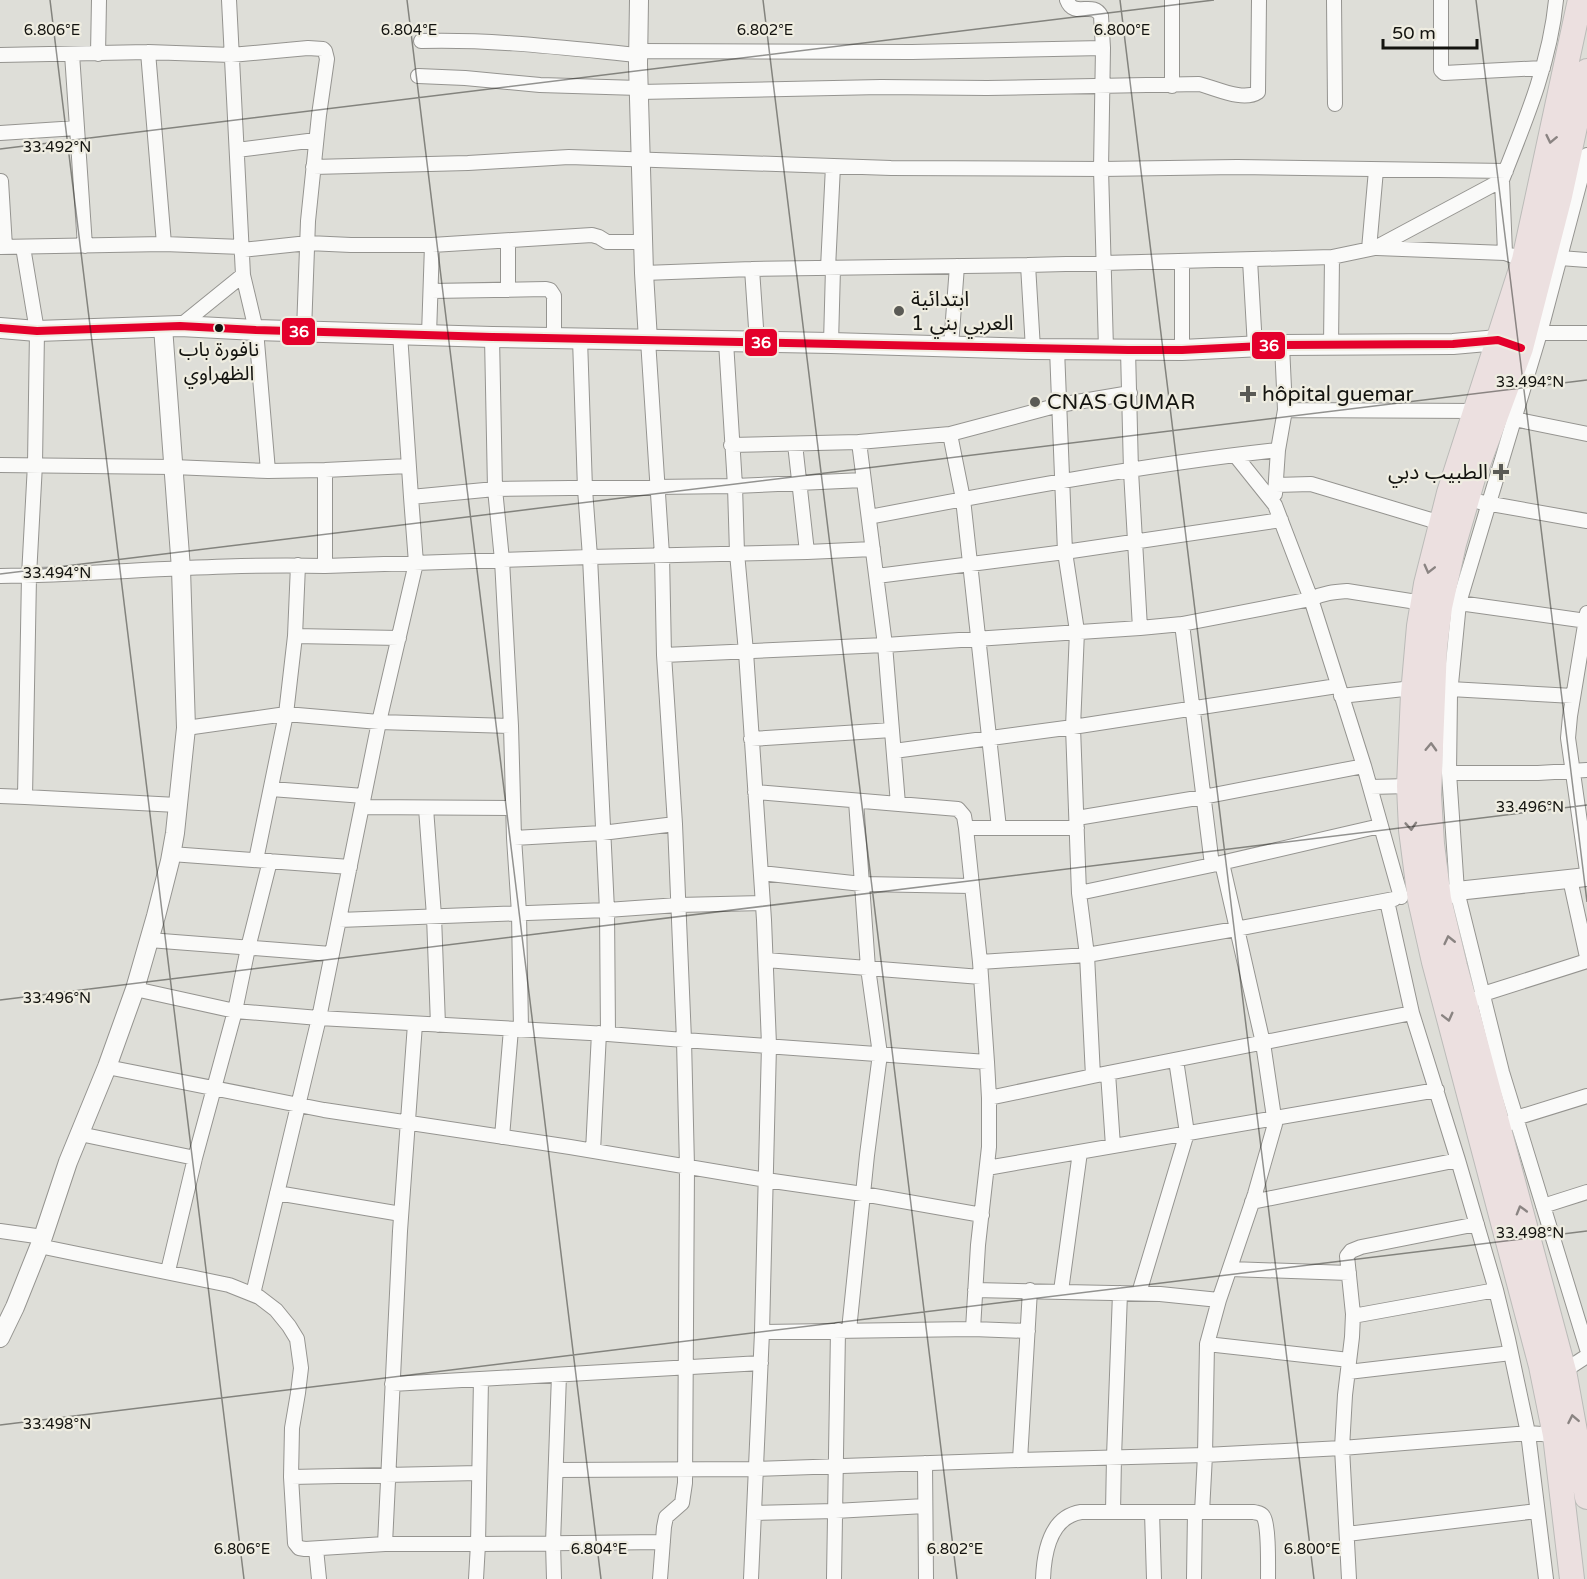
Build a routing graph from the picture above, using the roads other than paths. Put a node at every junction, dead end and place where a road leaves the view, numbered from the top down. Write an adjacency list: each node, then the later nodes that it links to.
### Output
1 (99, 0): 16 (street)
2 (229, 0): 18 (street)
3 (639, 0): 14 (street)
4 (1067, 0): 12 (street)
5 (1172, 0): 22 (street)
6 (1259, 0): 22 (street)
7 (1334, 0): 25 (street)
8 (1441, 0): 19 (street)
9 (1556, 0): 19 (street)
10 (1580, 0): 23 (highway)
11 (421, 41): 14 (street)
12 (1103, 48): 14 (street); 21 (street)
13 (148, 52): 16 (street); 18 (street); 41 (street)
14 (638, 53): 24 (street)
15 (72, 54): 16 (street); 17 (street); 26 (street)
16 (98, 54)
17 (0, 55)
18 (231, 55): 28 (street); 29 (street)
19 (1543, 68): 36 (street)
20 (418, 76): 24 (street)
21 (1103, 86): 22 (street); 24 (street); 34 (street)
22 (1172, 86)
23 (1579, 86): 49 (highway)
24 (639, 90): 31 (street)
25 (1335, 104)
26 (77, 128): 27 (street); 43 (street)
27 (0, 133)
28 (316, 140): 29 (street); 33 (street)
29 (237, 150): 47 (street)
30 (1587, 155): 49 (street)
31 (641, 160): 32 (street); 33 (street); 39 (street)
32 (833, 166): 34 (street); 56 (street)
33 (313, 167): 40 (street)
34 (1101, 169): 35 (street); 53 (street)
35 (1376, 170): 36 (street); 46 (street)
36 (1504, 176): 46 (street); 49 (street)
37 (1, 181): 44 (street)
38 (508, 241): 39 (street); 42 (street); 60 (street)
39 (643, 242): 58 (street)
40 (308, 243): 42 (street); 47 (street); 66 (street)
41 (164, 244): 43 (street); 47 (street)
42 (432, 245): 61 (street)
43 (85, 246): 45 (street)
44 (3, 247): 45 (street)
45 (23, 247): 65 (street)
46 (1372, 248): 48 (street); 49 (street)
47 (242, 249): 59 (street)
48 (1332, 257): 50 (street); 81 (street)
49 (1533, 259): 51 (street); 67 (street); 75 (highway); 84 (highway)
50 (1250, 260): 52 (street); 83 (street)
51 (1587, 260)
52 (1182, 262): 53 (street); 89 (street)
53 (1103, 263): 54 (street); 87 (street)
54 (1029, 265): 55 (street); 85 (street)
55 (957, 266): 56 (street); 82 (street)
56 (831, 268): 57 (street); 78 (street)
57 (752, 269): 58 (street); 77 (street)
58 (644, 273): 74 (street)
59 (243, 275): 62 (street); 64 (street)
60 (508, 290): 61 (street); 72 (street)
61 (431, 291): 70 (street)
62 (172, 326): 64 (main road); 65 (main road); 106 (street)
63 (0, 328): 65 (main road)
64 (256, 330): 66 (main road); 108 (street)
65 (37, 331): 103 (street)
66 (304, 331): 69 (main road)
67 (1540, 333): 68 (street); 95 (street)
68 (1587, 333)
69 (400, 334): 70 (main road); 105 (street)
70 (429, 335): 71 (main road)
71 (492, 337): 72 (main road); 116 (street)
72 (554, 339): 73 (main road)
73 (580, 339): 74 (main road); 117 (street)
74 (648, 340): 76 (main road); 115 (street)
75 (1498, 340): 79 (main road); 84 (main road); 90 (highway)
76 (726, 342): 77 (main road); 100 (street)
77 (757, 342): 78 (main road)
78 (831, 343): 82 (main road)
79 (1453, 344): 81 (main road); 90 (main road)
80 (1282, 345): 81 (main road); 83 (main road); 93 (street)
81 (1332, 345)
82 (951, 346): 85 (main road)
83 (1254, 347): 89 (main road)
84 (1521, 348): 90 (highway)
85 (1033, 349): 86 (main road)
86 (1057, 349): 87 (main road); 92 (street)
87 (1106, 349): 88 (main road)
88 (1128, 350): 89 (main road); 91 (street)
89 (1182, 350)
90 (1501, 369): 94 (highway); 120 (highway)
91 (1130, 393): 92 (street); 109 (street)
92 (1059, 405): 96 (street); 112 (street)
93 (1285, 410): 94 (street); 101 (street)
94 (1475, 411): 125 (highway)
95 (1514, 419): 97 (street); 120 (street)
96 (950, 434): 98 (street); 119 (street)
97 (1587, 434)
98 (859, 442): 99 (street); 110 (street)
99 (795, 444): 100 (street); 111 (street)
100 (731, 445): 114 (street)
101 (1278, 450): 102 (street); 113 (street)
102 (1235, 455): 109 (street); 121 (street)
103 (35, 464): 104 (street); 106 (street); 140 (street)
104 (0, 465)
105 (408, 466): 107 (street); 118 (street)
106 (173, 467): 108 (street); 138 (street)
107 (325, 470): 108 (street); 137 (street)
108 (268, 471)
109 (1131, 471): 112 (street); 126 (street)
110 (863, 480): 111 (street); 122 (street)
111 (799, 482): 114 (street); 128 (street)
112 (1061, 482): 119 (street); 129 (street)
113 (1276, 485): 121 (street); 125 (street)
114 (735, 486): 115 (street); 130 (street)
115 (658, 487): 117 (street); 131 (street)
116 (495, 489): 117 (street); 118 (street); 133 (street)
117 (585, 489): 132 (street)
118 (411, 497): 134 (street)
119 (963, 499): 122 (street); 135 (street)
120 (1478, 501): 124 (street); 143 (highway)
121 (1275, 505): 123 (street)
122 (868, 517): 127 (street)
123 (1281, 520): 126 (street); 142 (street)
124 (1587, 521)
125 (1441, 523): 143 (highway, one-way to 143)
126 (1134, 540): 129 (street); 146 (street)
127 (873, 549): 128 (street); 141 (street)
128 (807, 552): 130 (street)
129 (1065, 552): 135 (street); 147 (street)
130 (737, 553): 131 (street); 152 (street)
131 (662, 555): 132 (street); 153 (street)
132 (590, 556): 133 (street); 189 (street)
133 (502, 560): 134 (street); 161 (street)
134 (416, 563): 137 (street); 149 (street)
135 (970, 563): 141 (street); 150 (street)
136 (298, 565): 137 (street); 138 (street); 148 (street)
137 (325, 566)
138 (180, 569): 140 (street); 163 (street)
139 (0, 576): 140 (street)
140 (29, 576): 176 (street)
141 (877, 576): 151 (street)
142 (1311, 599): 143 (street); 145 (street); 156 (street)
143 (1440, 604): 144 (street); 154 (highway); 155 (street); 201 (highway, one-way to 143)
144 (1587, 618): 157 (street)
145 (1182, 624): 146 (street); 158 (street)
146 (1140, 628): 147 (street)
147 (1077, 631): 150 (street); 162 (street)
148 (295, 636): 149 (street); 159 (street)
149 (399, 638): 160 (street)
150 (979, 639): 151 (street); 165 (street)
151 (885, 645): 152 (street); 164 (street)
152 (746, 652): 153 (street); 166 (street)
153 (664, 655): 185 (street)
154 (1413, 688): 156 (street); 171 (highway)
155 (1450, 689): 157 (street); 170 (street)
156 (1339, 691): 158 (street); 168 (street)
157 (1573, 696): 169 (street)
158 (1192, 708): 162 (street); 177 (street)
159 (286, 714): 160 (street); 163 (street); 173 (street)
160 (379, 722): 161 (street); 179 (street)
161 (511, 726): 183 (street)
162 (1073, 727): 165 (street); 184 (street)
163 (186, 728): 181 (street)
164 (892, 730): 166 (street); 167 (street)
165 (989, 738): 167 (street); 188 (street)
166 (751, 739): 174 (street)
167 (894, 751): 180 (street)
168 (1364, 765): 172 (street); 177 (street)
169 (1580, 771): 170 (street); 195 (street)
170 (1449, 774): 201 (street)
171 (1409, 786): 172 (street); 201 (highway, one-way to 201)
172 (1370, 787): 186 (street)
173 (271, 789): 179 (street); 192 (street)
174 (755, 792): 178 (street); 196 (street)
175 (0, 796): 176 (street)
176 (26, 797): 181 (street)
177 (1203, 797): 184 (street); 193 (street)
178 (856, 801): 180 (street); 198 (street)
179 (363, 802): 182 (street); 194 (street)
180 (898, 804): 187 (street)
181 (177, 806): 191 (street)
182 (426, 808): 183 (street); 207 (street)
183 (513, 808): 190 (street)
184 (1077, 823): 188 (street); 200 (street)
185 (675, 824): 189 (street); 204 (street)
186 (1380, 826): 193 (street); 201 (street)
187 (966, 828): 188 (street); 199 (street)
188 (999, 828)
189 (602, 833): 190 (street); 205 (street)
190 (514, 838): 206 (street)
191 (171, 854): 192 (street); 210 (street)
192 (263, 861): 194 (street); 211 (street)
193 (1217, 864): 200 (street); 209 (street)
194 (350, 867): 208 (street)
195 (1587, 871)
196 (761, 873): 198 (street); 203 (street)
197 (1579, 878): 201 (street); 214 (street)
198 (862, 884): 199 (street); 217 (street)
199 (971, 886): 216 (street)
200 (1079, 893): 213 (street)
201 (1429, 897): 202 (street); 220 (highway); 297 (highway, one-way to 297)
202 (1387, 901): 209 (street); 222 (street)
203 (763, 903): 204 (street); 215 (street)
204 (678, 905): 205 (street); 228 (street)
205 (607, 909): 206 (street); 227 (street)
206 (519, 913): 207 (street); 226 (street)
207 (434, 916): 208 (street); 225 (street)
208 (339, 920): 212 (street)
209 (1236, 929): 213 (street); 229 (street)
210 (149, 940): 211 (street); 219 (street)
211 (248, 948): 212 (street); 221 (street)
212 (331, 954): 223 (street)
213 (1087, 955): 216 (street); 236 (street)
214 (1587, 959): 220 (street)
215 (766, 960): 217 (street); 230 (street)
216 (980, 962): 218 (street)
217 (868, 968): 218 (street); 231 (street)
218 (981, 977): 233 (street)
219 (135, 989): 221 (street); 234 (street)
220 (1474, 1000): 244 (highway)
221 (235, 1011): 223 (street); 237 (street)
222 (1412, 1013): 229 (street); 238 (street)
223 (319, 1018): 224 (street); 241 (street)
224 (415, 1024): 225 (street); 243 (street)
225 (438, 1025): 226 (street)
226 (516, 1029): 227 (street); 247 (street)
227 (604, 1034): 228 (street); 249 (street)
228 (684, 1040): 230 (street); 253 (street)
229 (1263, 1043): 232 (street); 242 (street)
230 (769, 1045): 231 (street); 255 (street)
231 (880, 1054): 233 (street); 258 (street)
232 (1176, 1060): 235 (street); 245 (street)
233 (987, 1062): 240 (street)
234 (106, 1067): 237 (street); 246 (street)
235 (1108, 1073): 236 (street); 248 (street)
236 (1093, 1076): 240 (street)
237 (214, 1089): 241 (street); 251 (street)
238 (1437, 1090): 242 (street); 252 (street)
239 (1587, 1096): 244 (street)
240 (989, 1098): 254 (street)
241 (297, 1105): 243 (street); 257 (street)
242 (1275, 1118): 245 (street); 259 (street)
243 (407, 1123): 247 (street); 261 (street)
244 (1508, 1125): 260 (street); 270 (highway, one-way to 244)
245 (1187, 1133): 248 (street); 276 (street)
246 (80, 1134): 251 (street); 265 (street)
247 (502, 1137): 249 (street)
248 (1113, 1146): 250 (street)
249 (593, 1150): 253 (street)
250 (1080, 1152): 254 (street); 274 (street)
251 (195, 1158): 267 (street)
252 (1458, 1160): 259 (street); 263 (street)
253 (687, 1167): 255 (street); 291 (street)
254 (987, 1168): 262 (street)
255 (766, 1180): 258 (street); 283 (street)
256 (1587, 1192): 260 (street)
257 (277, 1193): 261 (street); 277 (street)
258 (863, 1194): 262 (street); 281 (street)
259 (1252, 1202): 266 (street)
260 (1543, 1206): 269 (street)
261 (401, 1214): 295 (street)
262 (982, 1215): 271 (street)
263 (1477, 1224): 268 (street); 273 (street)
264 (0, 1231): 265 (street)
265 (41, 1241): 267 (street); 284 (street)
266 (1230, 1269): 268 (street); 278 (street)
267 (168, 1271): 277 (street)
268 (1349, 1273): 279 (street)
269 (1564, 1275): 270 (street); 286 (street)
270 (1543, 1289): 292 (highway)
271 (975, 1290): 272 (street); 280 (street)
272 (1030, 1290): 274 (street); 282 (street)
273 (1496, 1290): 279 (street); 287 (street)
274 (1061, 1291): 275 (street)
275 (1120, 1293): 276 (street); 300 (street)
276 (1139, 1293): 278 (street)
277 (253, 1294): 309 (street)
278 (1219, 1300): 285 (street)
279 (1353, 1316): 290 (street)
280 (973, 1329): 281 (street); 282 (street)
281 (844, 1330): 283 (street); 303 (street)
282 (1028, 1331): 301 (street)
283 (762, 1332): 289 (street)
284 (0, 1338)
285 (1207, 1344): 290 (street); 299 (street)
286 (1587, 1348)
287 (1511, 1353): 290 (street); 296 (street)
288 (1587, 1356): 292 (street)
289 (761, 1363): 291 (street); 305 (street)
290 (1348, 1366): 298 (street)
291 (686, 1367): 293 (street); 304 (street)
292 (1564, 1371): 310 (highway, one-way to 292)
293 (560, 1375): 294 (street); 306 (street)
294 (481, 1379): 295 (street); 307 (street)
295 (392, 1384): 308 (street)
296 (1528, 1433): 297 (street); 298 (street); 313 (street)
297 (1555, 1435): 324 (highway)
298 (1342, 1448): 299 (street); 318 (street)
299 (1205, 1455): 300 (street); 316 (street)
300 (1114, 1457): 301 (street); 314 (street)
301 (1020, 1460): 302 (street)
302 (925, 1463): 303 (street); 311 (street)
303 (835, 1466): 305 (street); 312 (street)
304 (685, 1469): 305 (street); 306 (street); 319 (street)
305 (756, 1469): 317 (street)
306 (556, 1470): 320 (street)
307 (479, 1473): 308 (street); 322 (street)
308 (388, 1475): 309 (street); 321 (street)
309 (291, 1477): 323 (street)
310 (1587, 1497)
311 (926, 1506): 312 (street); 331 (street)
312 (835, 1511): 317 (street); 330 (street)
313 (1538, 1511): 318 (street); 337 (street)
314 (1113, 1512): 315 (street); 332 (street)
315 (1152, 1512): 316 (street); 333 (street)
316 (1199, 1512): 334 (street); 335 (street)
317 (754, 1513): 329 (street)
318 (1347, 1534): 336 (street)
319 (663, 1542): 320 (street); 328 (street)
320 (553, 1543): 322 (street); 327 (street)
321 (385, 1544): 322 (street); 323 (street)
322 (478, 1544): 326 (street)
323 (316, 1549): 325 (street)
324 (1576, 1573)
325 (319, 1579)
326 (476, 1579)
327 (554, 1579)
328 (660, 1579)
329 (751, 1579)
330 (834, 1579)
331 (926, 1579)
332 (1043, 1579)
333 (1154, 1579)
334 (1194, 1579)
335 (1268, 1579)
336 (1349, 1579)
337 (1546, 1579)

